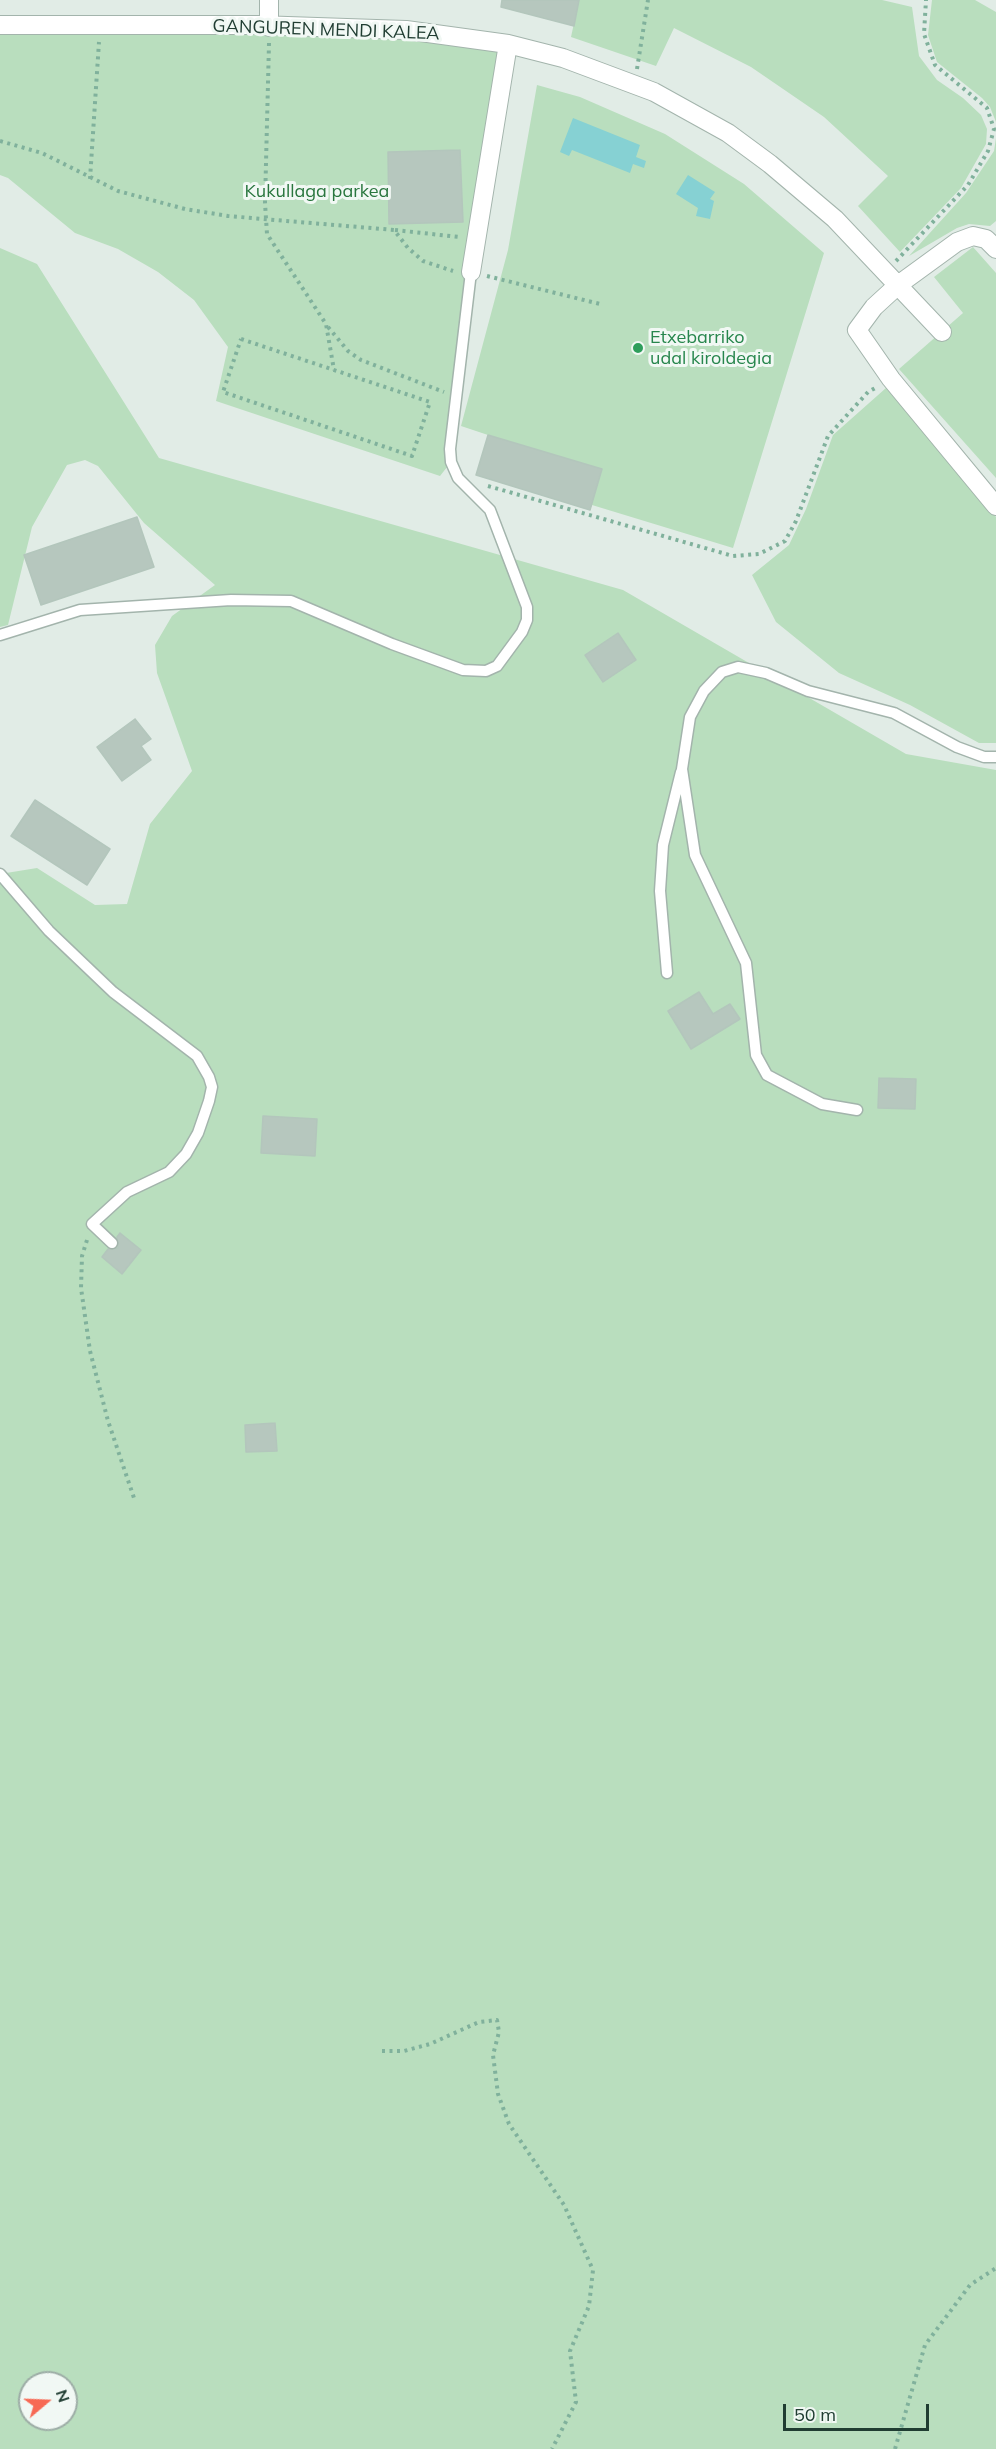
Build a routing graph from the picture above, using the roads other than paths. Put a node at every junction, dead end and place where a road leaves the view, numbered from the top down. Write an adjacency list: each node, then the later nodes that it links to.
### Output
1 (269, 0): 3 (street)
2 (0, 25): 3 (street, GANGUREN MENDI KALEA)
3 (269, 27): 4 (street, GANGUREN MENDI KALEA)
4 (508, 44): 6 (street); 7 (street, GANGUREN MENDI KALEA)
5 (996, 249): 7 (street)
6 (471, 272): 10 (lane)
7 (898, 285): 8 (street, GANGUREN MENDI KALEA); 9 (street)
8 (942, 332)
9 (996, 506)
10 (0, 634)
11 (996, 757): 12 (lane)
12 (682, 769): 14 (lane); 15 (lane)
13 (0, 874): 16 (lane)
14 (667, 973)
15 (857, 1110)
16 (112, 1243)

